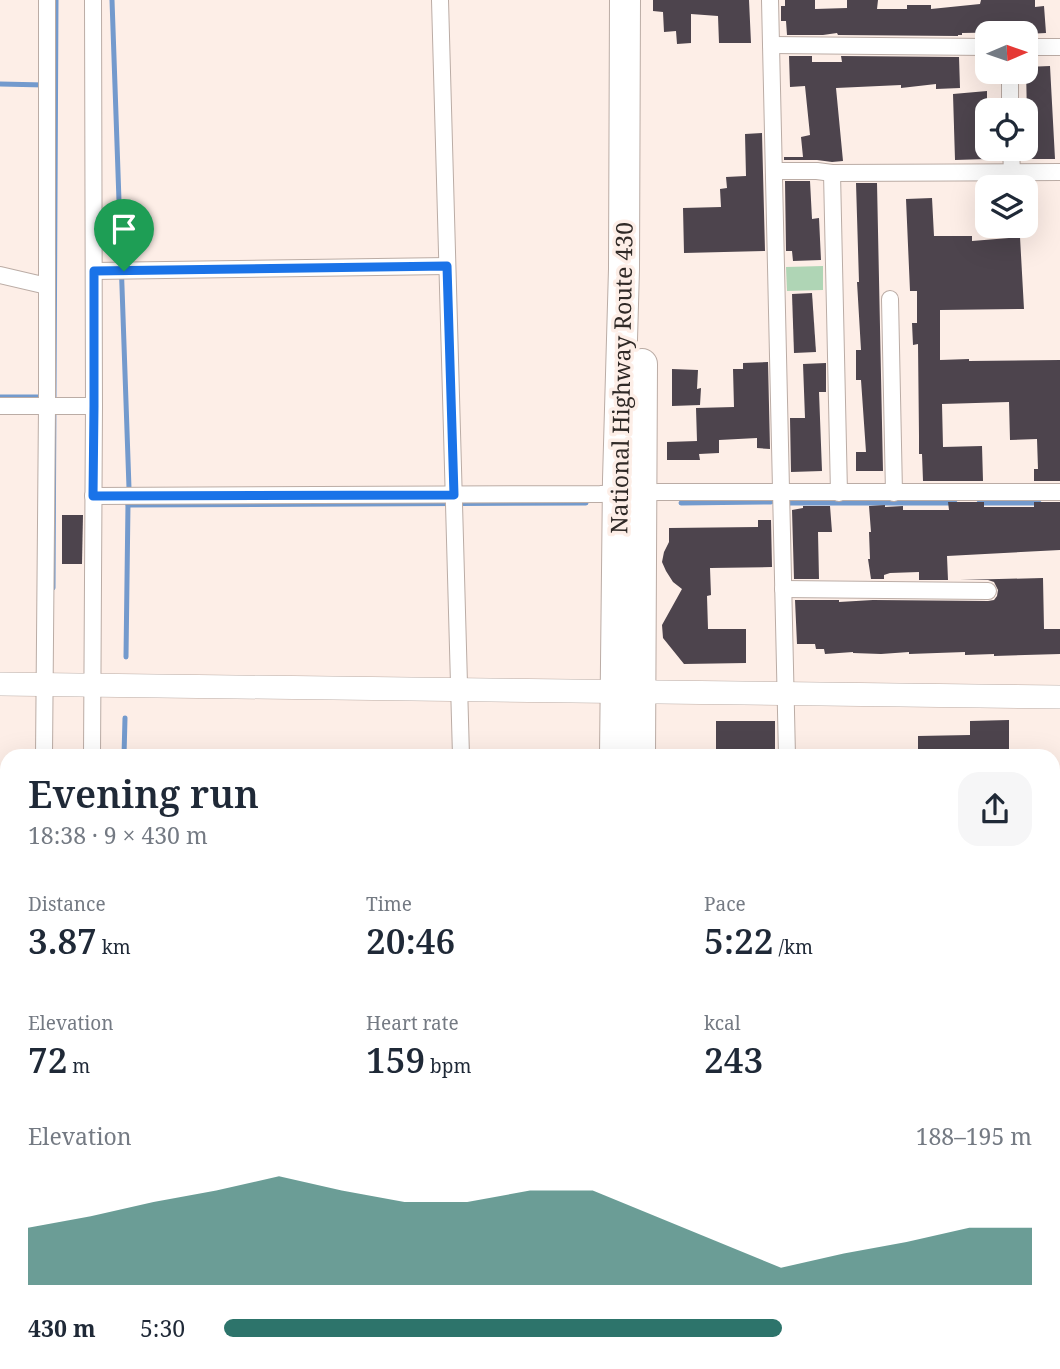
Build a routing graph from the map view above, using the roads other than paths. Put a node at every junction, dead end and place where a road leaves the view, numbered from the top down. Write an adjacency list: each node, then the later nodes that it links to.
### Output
1 (47, 0): 19 (street)
2 (93, 0): 17 (street)
3 (440, 0): 16 (street)
4 (625, 0): 25 (highway, National Highway Route 430)
5 (645, 0): 25 (highway, National Highway Route 430)
6 (770, 0): 7 (street)
7 (771, 45): 8 (street); 12 (street)
8 (975, 47)
9 (1038, 47): 10 (street)
10 (1060, 47)
11 (1012, 161): 13 (street)
12 (774, 171): 15 (street); 26 (street)
13 (1012, 172): 14 (street); 15 (street)
14 (1060, 172)
15 (832, 173): 27 (street)
16 (447, 266): 17 (street); 30 (street)
17 (94, 271): 23 (street)
18 (0, 275): 19 (street)
19 (47, 286): 21 (street)
20 (890, 299): 28 (street)
21 (50, 403): 22 (street); 23 (street); 34 (street)
22 (0, 406)
23 (94, 406): 29 (street)
24 (1060, 492): 28 (street)
25 (629, 493): 26 (street); 30 (street); 37 (highway, National Highway Route 430)
26 (781, 493): 27 (street); 31 (street)
27 (839, 493): 28 (street)
28 (894, 493)
29 (93, 496): 30 (street); 35 (street)
30 (454, 501): 36 (street)
31 (783, 589): 32 (street); 38 (street)
32 (988, 591)
33 (0, 684): 34 (street)
34 (45, 684): 35 (street); 40 (street)
35 (93, 685): 36 (street); 41 (street)
36 (459, 689): 37 (street); 42 (street)
37 (628, 691): 38 (street); 43 (highway, National Highway Route 430); 44 (highway, National Highway Route 430)
38 (785, 693): 39 (street); 45 (street)
39 (1060, 697)
40 (44, 749)
41 (92, 749)
42 (461, 749)
43 (616, 749)
44 (638, 749)
45 (786, 749)

